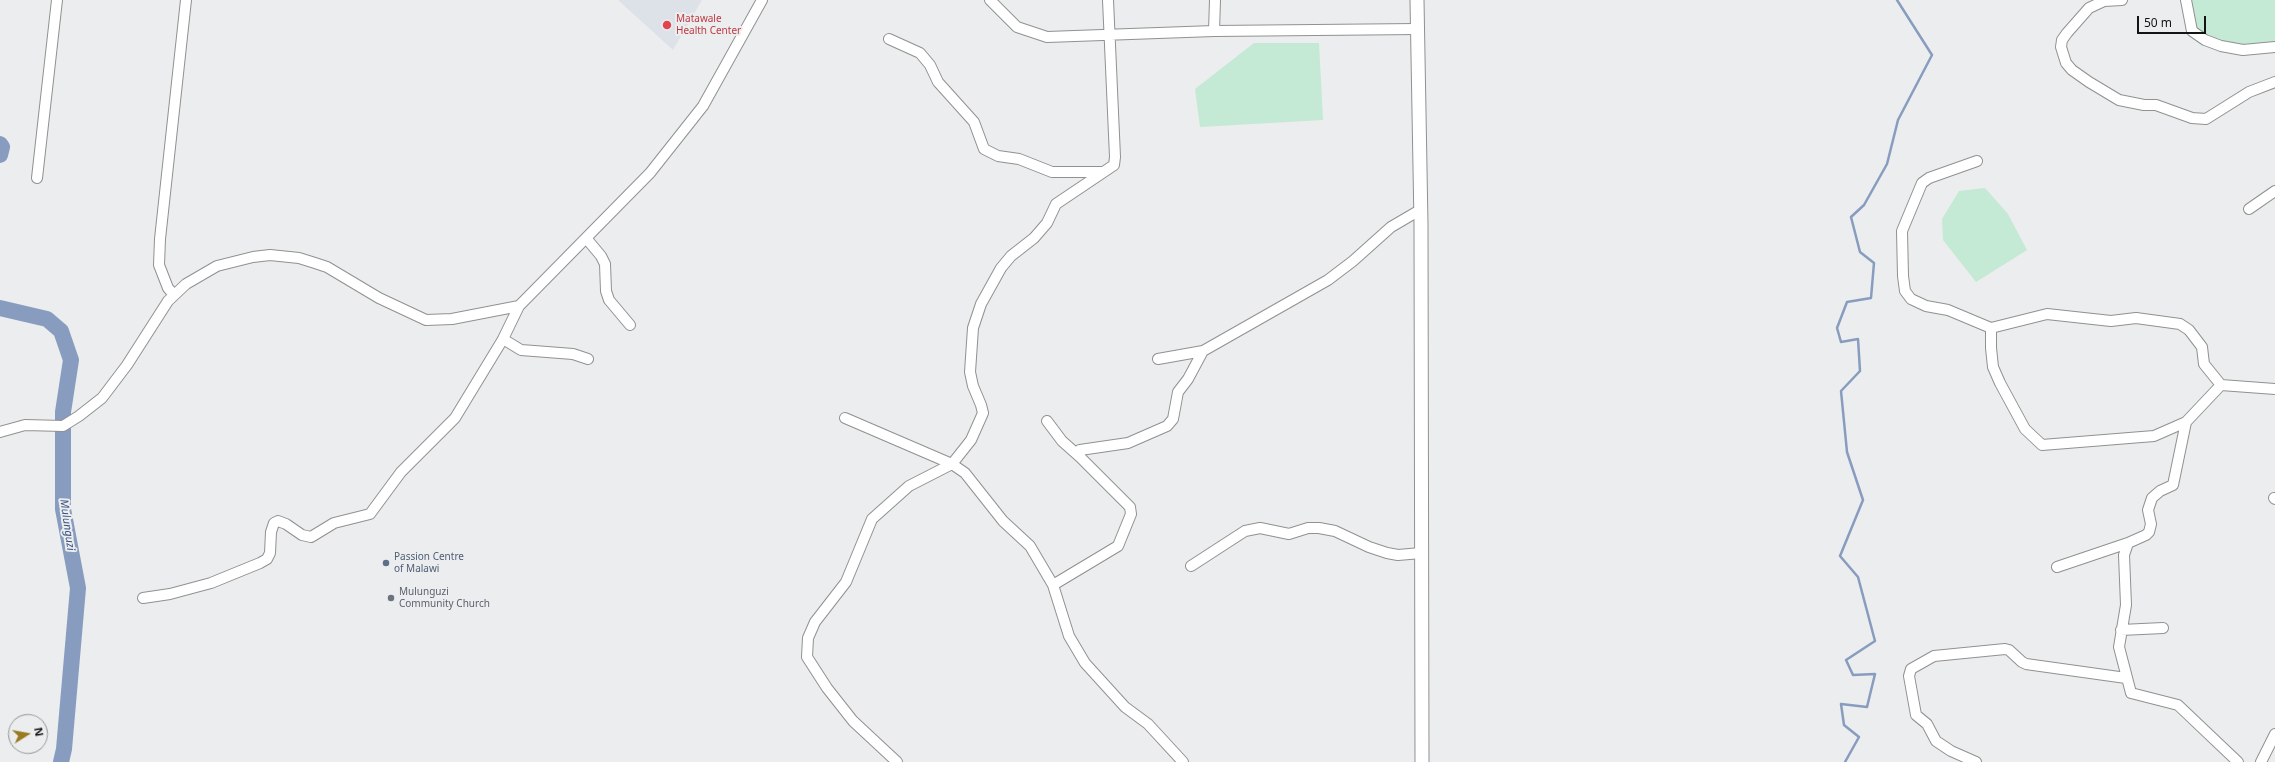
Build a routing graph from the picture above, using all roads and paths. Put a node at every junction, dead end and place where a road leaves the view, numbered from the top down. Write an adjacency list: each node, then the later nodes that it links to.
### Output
1 (57, 0): 18 (street)
2 (186, 0): 23 (street)
3 (762, 0): 22 (street)
4 (990, 0): 12 (street)
5 (1108, 0): 12 (street)
6 (1215, 0): 11 (street)
7 (1417, 0): 10 (main road)
8 (2122, 0): 15 (street)
9 (2186, 0): 14 (street)
10 (1417, 29): 11 (street); 21 (main road)
11 (1214, 31): 12 (street)
12 (1109, 35): 17 (street)
13 (889, 39): 17 (street)
14 (2275, 47)
15 (2275, 82)
16 (1976, 161): 26 (street)
17 (1104, 172): 38 (street)
18 (37, 178)
19 (2275, 190): 20 (street)
20 (2249, 209)
21 (1420, 210): 28 (street); 40 (main road)
22 (586, 238): 24 (street); 25 (street)
23 (174, 295): 24 (street); 36 (street)
24 (519, 306): 27 (street)
25 (630, 325)
26 (1991, 328): 31 (street); 35 (street)
27 (503, 339): 29 (street); 44 (street)
28 (1203, 351): 30 (street); 37 (street)
29 (588, 359)
30 (1158, 359)
31 (2221, 385): 32 (street); 35 (street)
32 (2275, 389)
33 (845, 418): 38 (street)
34 (1047, 421): 37 (street)
35 (2186, 422): 39 (street)
36 (0, 432)
37 (1080, 457): 43 (street)
38 (952, 464): 43 (street); 49 (street)
39 (2128, 543): 42 (street); 46 (street)
40 (1421, 553): 41 (street); 51 (main road)
41 (1191, 566)
42 (2057, 567)
43 (1053, 585): 50 (street)
44 (143, 598)
45 (2163, 628): 46 (street)
46 (2121, 630): 47 (street)
47 (2126, 678): 52 (street); 53 (street)
48 (2275, 734): 54 (street)
49 (897, 762)
50 (1182, 762)
51 (1422, 762)
52 (1976, 762)
53 (2238, 762)
54 (2261, 762)

